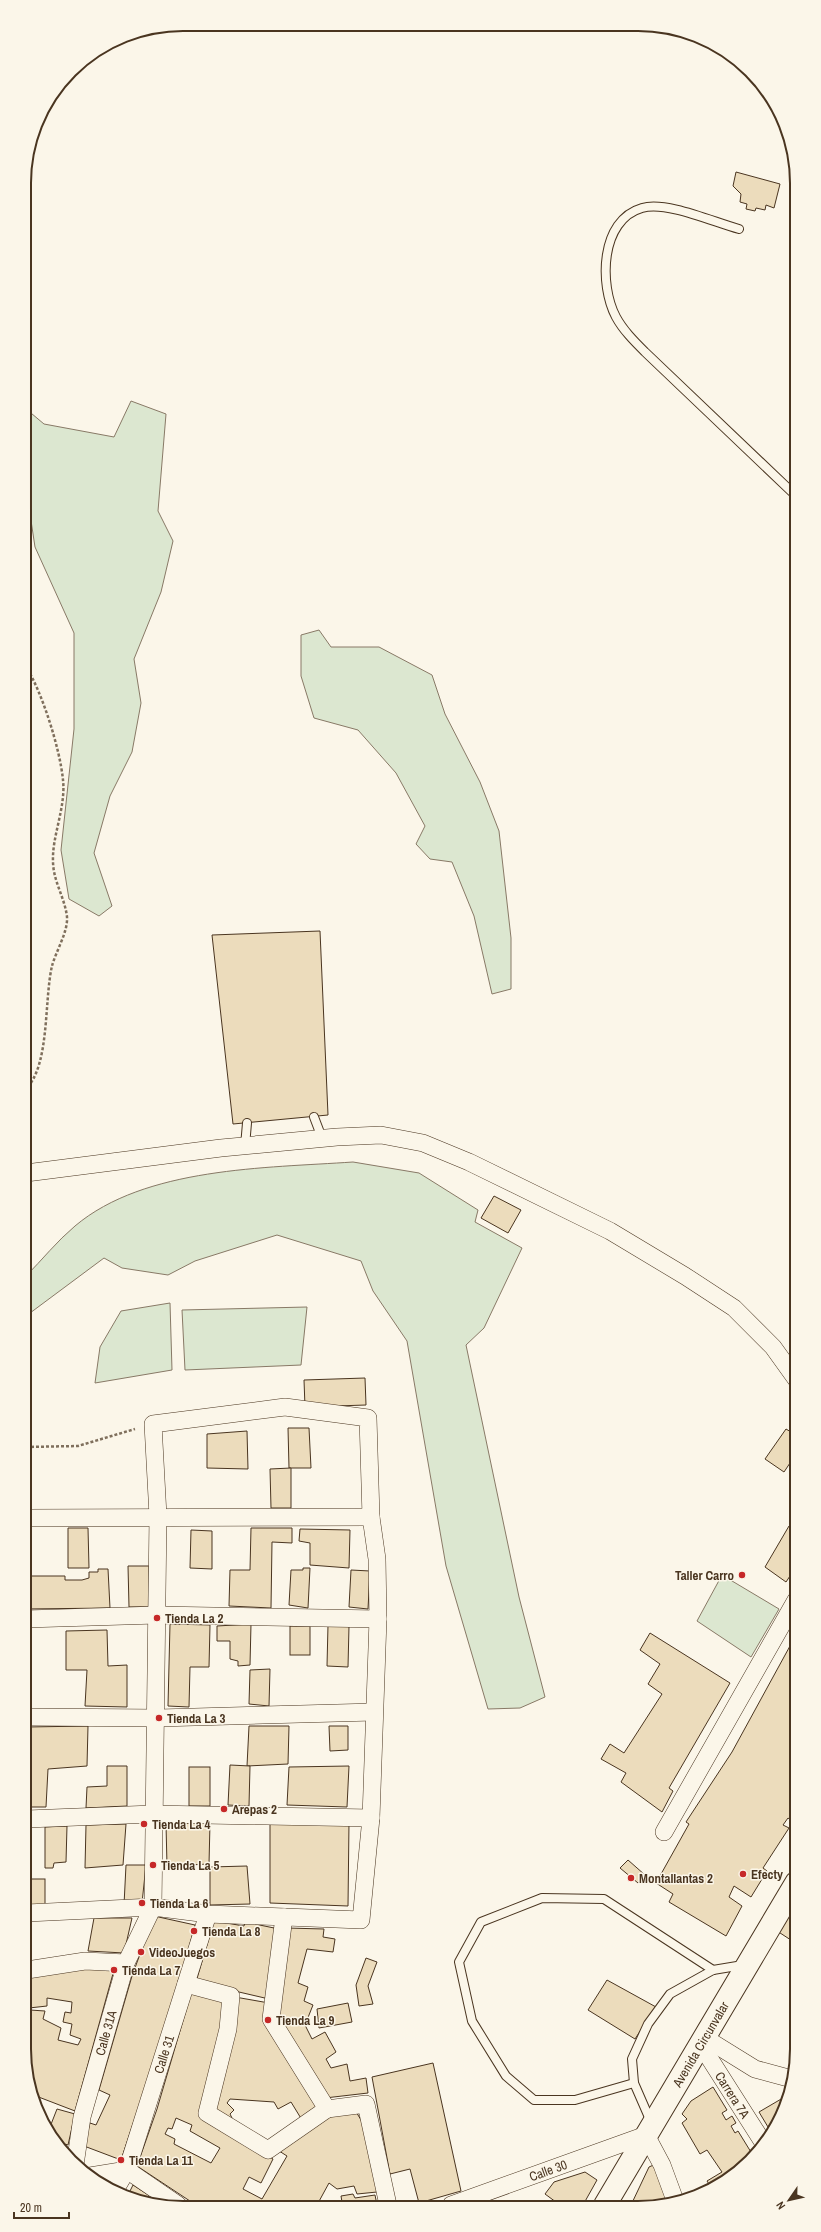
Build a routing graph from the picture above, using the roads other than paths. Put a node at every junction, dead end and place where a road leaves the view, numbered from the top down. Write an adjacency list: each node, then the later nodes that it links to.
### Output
1 (739, 229): 2 (lane)
2 (790, 490)
3 (314, 1117): 5 (lane)
4 (247, 1123): 6 (lane)
5 (322, 1138): 6 (street); 8 (street)
6 (245, 1146): 7 (street)
7 (31, 1172)
8 (790, 1371)
9 (158, 1516): 10 (street); 10 (street); 11 (street); 13 (street)
10 (371, 1517): 15 (street)
11 (31, 1518)
12 (790, 1611): 22 (street)
13 (157, 1615): 14 (street); 15 (street); 18 (street)
14 (31, 1619)
15 (378, 1619): 16 (street)
16 (374, 1712): 18 (street); 20 (street)
17 (31, 1717): 18 (street)
18 (155, 1718): 19 (street)
19 (153, 1814): 20 (street); 21 (street); 24 (street)
20 (371, 1818): 27 (street)
21 (31, 1819)
22 (664, 1832)
23 (790, 1893): 29 (main road, Avenida Circunvalar)
24 (153, 1907): 25 (street); 26 (street); 28 (street, Calle 31A)
25 (31, 1913)
26 (208, 1914): 27 (street); 32 (street, Calle 31)
27 (284, 1917): 36 (street)
28 (126, 1963): 30 (street); 39 (street, Calle 31A)
29 (749, 1963): 31 (lane); 33 (main road, Avenida Circunvalar)
30 (31, 1969)
31 (713, 1970): 35 (lane); 35 (lane)
32 (186, 1984): 36 (street); 40 (street, Calle 31)
33 (703, 2042): 34 (street); 37 (main road, Avenida Circunvalar); 38 (street, Carrera 7A)
34 (787, 2077)
35 (634, 2083): 37 (lane)
36 (327, 2109): 45 (street)
37 (649, 2130): 43 (street); 46 (street, Calle 30); 47 (main road, Avenida Circunvalar)
38 (761, 2139)
39 (76, 2158)
40 (127, 2170): 41 (street); 42 (street, Calle 31); 44 (street)
41 (98, 2175)
42 (118, 2186)
43 (674, 2197)
44 (172, 2201)
45 (387, 2201)
46 (462, 2201)
47 (607, 2201)

